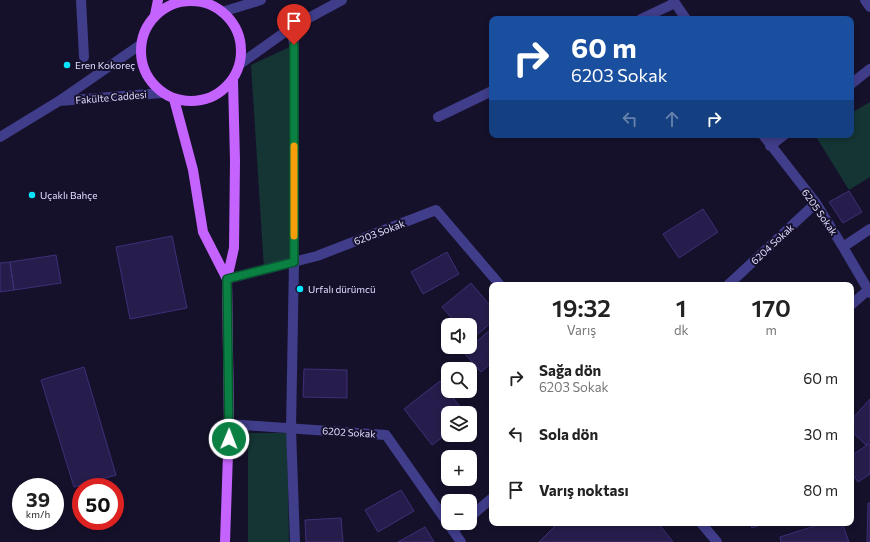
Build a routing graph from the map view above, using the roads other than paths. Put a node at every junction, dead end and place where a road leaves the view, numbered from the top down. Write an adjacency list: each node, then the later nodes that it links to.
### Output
1 (81, 0): 14 (street)
2 (158, 0): 9 (main road)
3 (261, 0): 7 (street)
4 (342, 0): 12 (street)
5 (866, 0): 8 (street)
6 (674, 1): 10 (street); 11 (street)
7 (218, 7): 9 (main road); 15 (main road)
8 (870, 7)
9 (155, 15): 13 (main road)
10 (646, 16)
11 (684, 16)
12 (292, 27): 15 (street); 31 (street)
13 (140, 45): 20 (main road); 22 (street, Fakülte Caddesi)
14 (84, 57)
15 (240, 64): 17 (main road)
16 (870, 70): 18 (street)
17 (233, 80): 21 (main road); 32 (main road)
18 (854, 82)
19 (489, 92): 23 (street)
20 (162, 93): 21 (main road); 22 (street, Fakülte Caddesi)
21 (174, 99): 32 (main road)
22 (59, 101): 24 (street, Fakülte Caddesi)
23 (438, 117)
24 (0, 137)
25 (765, 138): 27 (street, 6205 Sokak)
26 (780, 138): 27 (street)
27 (770, 146): 28 (street, 6205 Sokak)
28 (816, 203): 30 (street, 6205 Sokak); 34 (street, 6204 Sokak)
29 (870, 229): 30 (street)
30 (843, 246): 35 (street, 6205 Sokak)
31 (294, 262): 32 (street, 6203 Sokak); 33 (street, 6203 Sokak); 38 (street)
32 (227, 279): 37 (main road)
33 (497, 282)
34 (731, 282)
35 (869, 292): 36 (street)
36 (854, 303)
37 (229, 424): 38 (street, 6202 Sokak); 43 (main road)
38 (291, 428): 42 (street, 6202 Sokak); 44 (street)
39 (489, 500): 40 (street)
40 (477, 510)
41 (704, 526): 46 (street)
42 (453, 531): 45 (street, 6202 Sokak)
43 (225, 542)
44 (296, 542)
45 (461, 542)
46 (718, 542)

